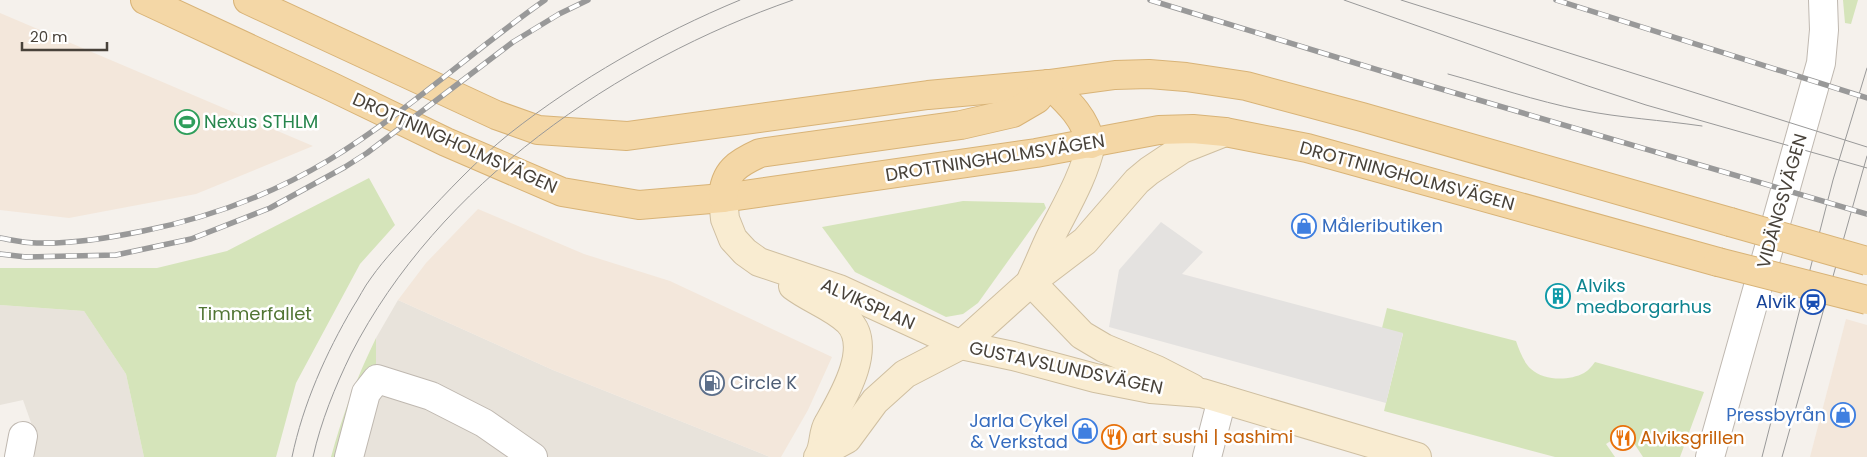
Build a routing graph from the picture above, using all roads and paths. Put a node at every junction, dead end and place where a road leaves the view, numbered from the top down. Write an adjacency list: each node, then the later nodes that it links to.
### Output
1 (145, 0): 7 (main road, DROTTNINGHOLMSVÄGEN)
2 (248, 0): 4 (main road)
3 (1823, 0): 19 (street, VIDÄNGSVÄGEN)
4 (1049, 84): 6 (main road); 7 (main road); 8 (main road, bridge)
5 (1225, 132): 6 (main road, DROTTNINGHOLMSVÄGEN); 10 (street); 11 (main road, DROTTNINGHOLMSVÄGEN, bridge)
6 (1091, 144): 7 (main road, DROTTNINGHOLMSVÄGEN); 10 (street)
7 (722, 198): 9 (street, ALVIKSPLAN)
8 (1867, 261)
9 (759, 262): 12 (street, ALVIKSPLAN); 14 (street)
10 (1031, 282): 12 (street); 13 (street, GUSTAVSLUNDSVÄGEN)
11 (1867, 300)
12 (961, 345): 13 (street, GUSTAVSLUNDSVÄGEN); 14 (street)
13 (1212, 396): 17 (street); 18 (street, GUSTAVSLUNDSVÄGEN)
14 (820, 455)
15 (349, 457): 16 (street)
16 (532, 457)
17 (1207, 457)
18 (1417, 457)
19 (1710, 457)

